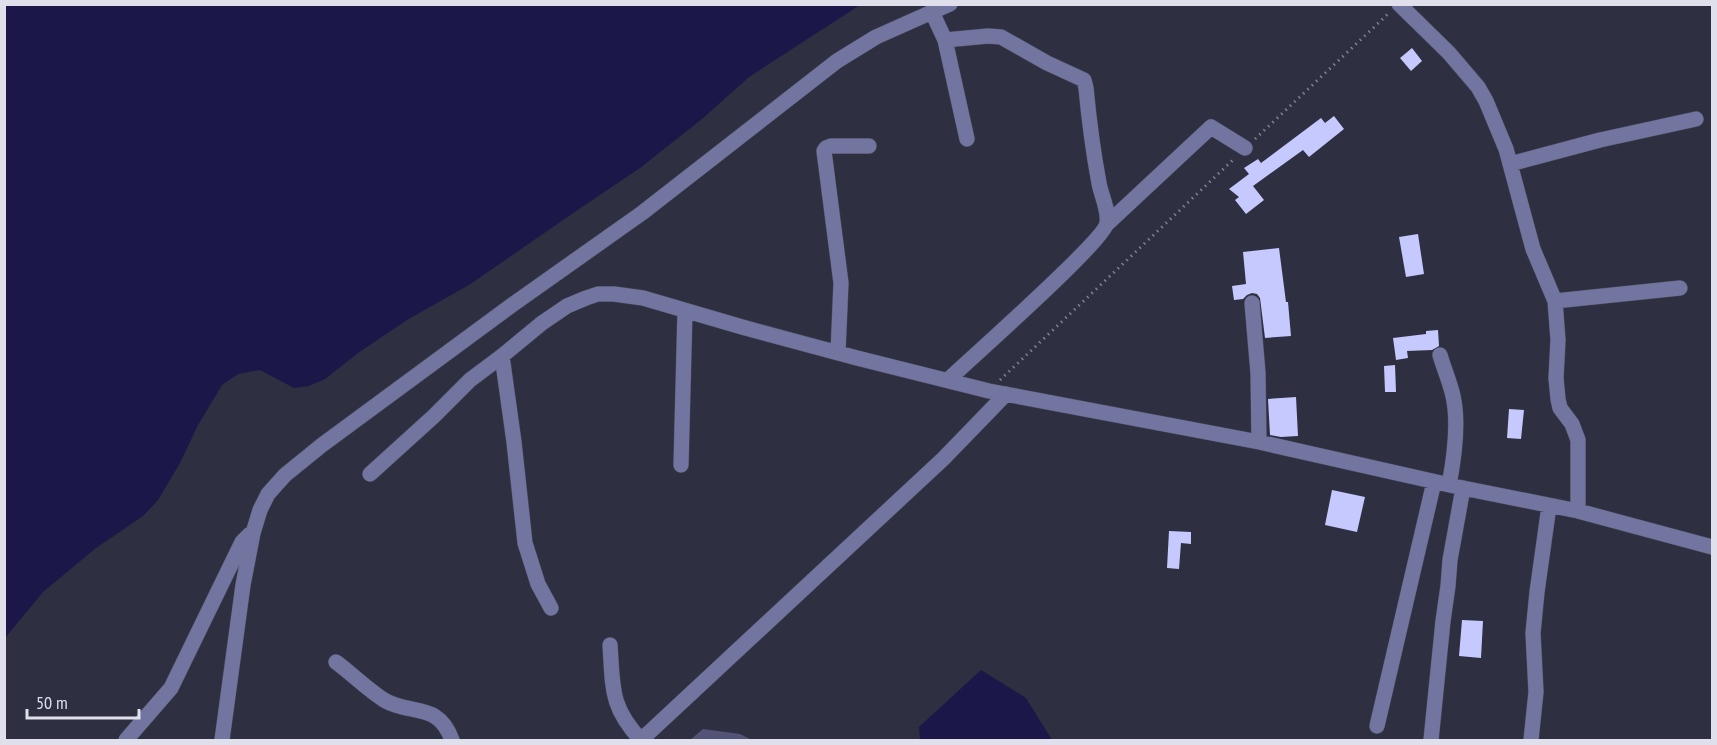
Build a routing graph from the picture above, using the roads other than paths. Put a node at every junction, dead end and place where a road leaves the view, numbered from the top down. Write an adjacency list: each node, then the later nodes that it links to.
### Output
1 (950, 4): 3 (street)
2 (1394, 8): 9 (street)
3 (932, 12): 4 (street); 26 (street)
4 (945, 40): 6 (street); 10 (street)
5 (1696, 119): 9 (street)
6 (967, 139)
7 (869, 146): 15 (street)
8 (1245, 148): 10 (street)
9 (1510, 164): 12 (street)
10 (1107, 224): 18 (street)
11 (1680, 288): 12 (street)
12 (1555, 301): 25 (street)
13 (1252, 303): 20 (street)
14 (685, 311): 15 (street); 17 (street); 21 (street)
15 (838, 352): 18 (street)
16 (1440, 355): 23 (street)
17 (502, 356): 22 (street); 28 (street)
18 (948, 380): 19 (street)
19 (1006, 394): 20 (street); 32 (street)
20 (1259, 442): 23 (street)
21 (681, 465)
22 (370, 474)
23 (1448, 485): 24 (street); 31 (street); 36 (street)
24 (1549, 506): 25 (street); 37 (street)
25 (1578, 511): 27 (street)
26 (253, 533): 33 (street); 34 (street)
27 (1713, 547)
28 (551, 608)
29 (610, 645): 32 (street)
30 (336, 662): 35 (street)
31 (1377, 726)
32 (641, 740)
33 (126, 741)
34 (222, 741)
35 (452, 741)
36 (1431, 741)
37 (1531, 741)

